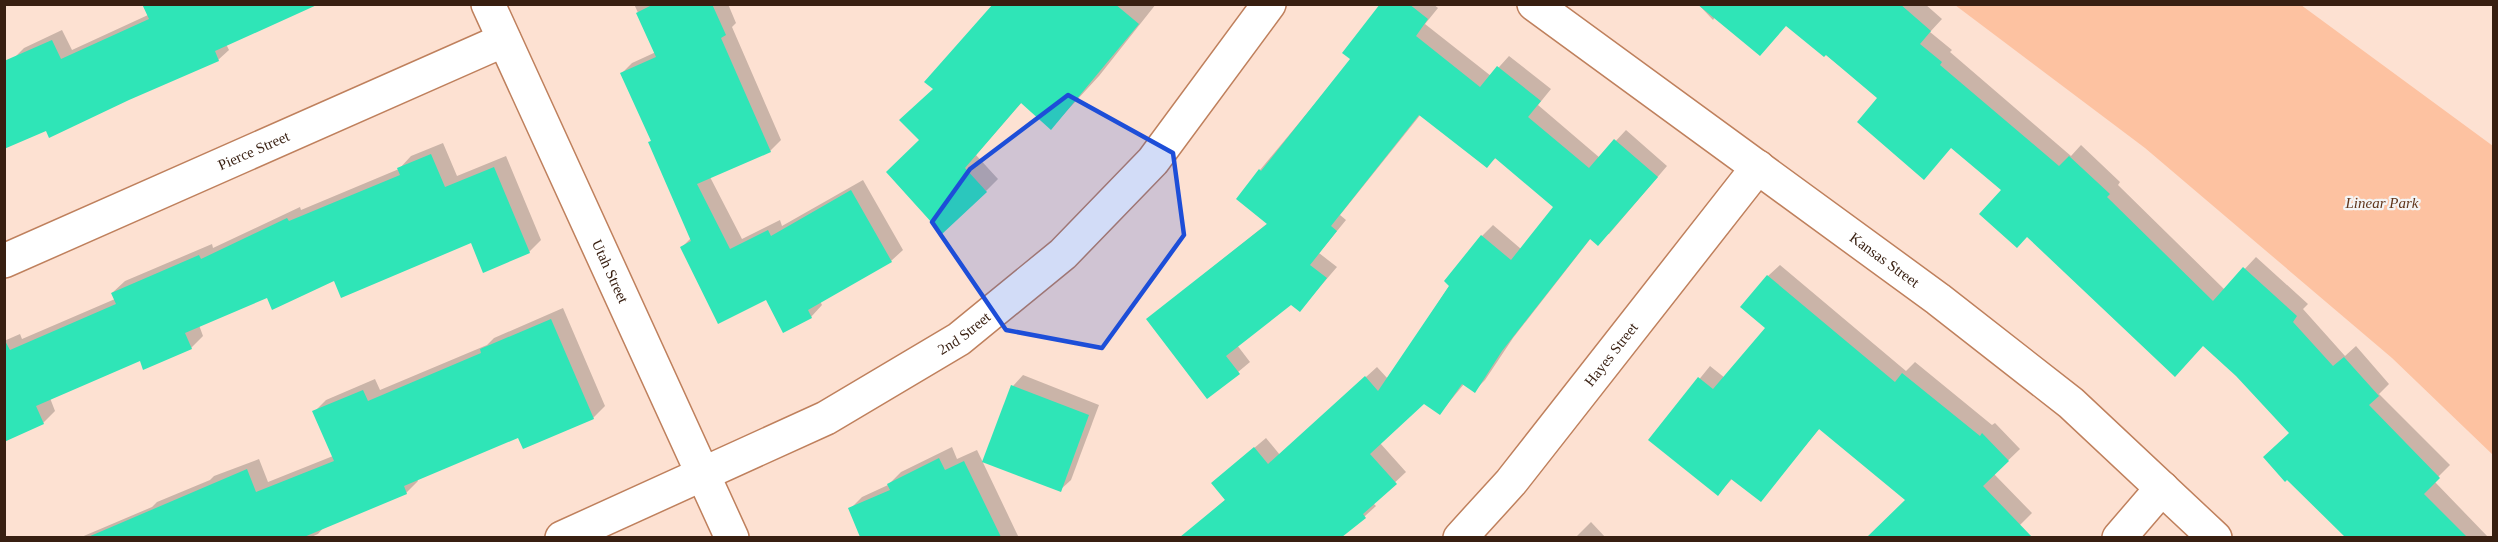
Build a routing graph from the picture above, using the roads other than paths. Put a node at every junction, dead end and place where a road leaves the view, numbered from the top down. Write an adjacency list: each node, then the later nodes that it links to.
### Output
1 (488, 4): 4 (street, Utah Street)
2 (1269, 4): 7 (street, 2nd Street)
3 (1534, 4): 5 (street, Kansas Street)
4 (504, 40): 6 (street, Pierce Street); 7 (street, Utah Street)
5 (1758, 167): 8 (street, Kansas Street); 11 (street, Hayes Street)
6 (4, 261)
7 (705, 474): 9 (street, 2nd Street); 10 (street, Utah Street)
8 (2162, 488): 12 (street); 13 (street, Kansas Street)
9 (562, 537)
10 (732, 537)
11 (1460, 537)
12 (2119, 537)
13 (2215, 537)

